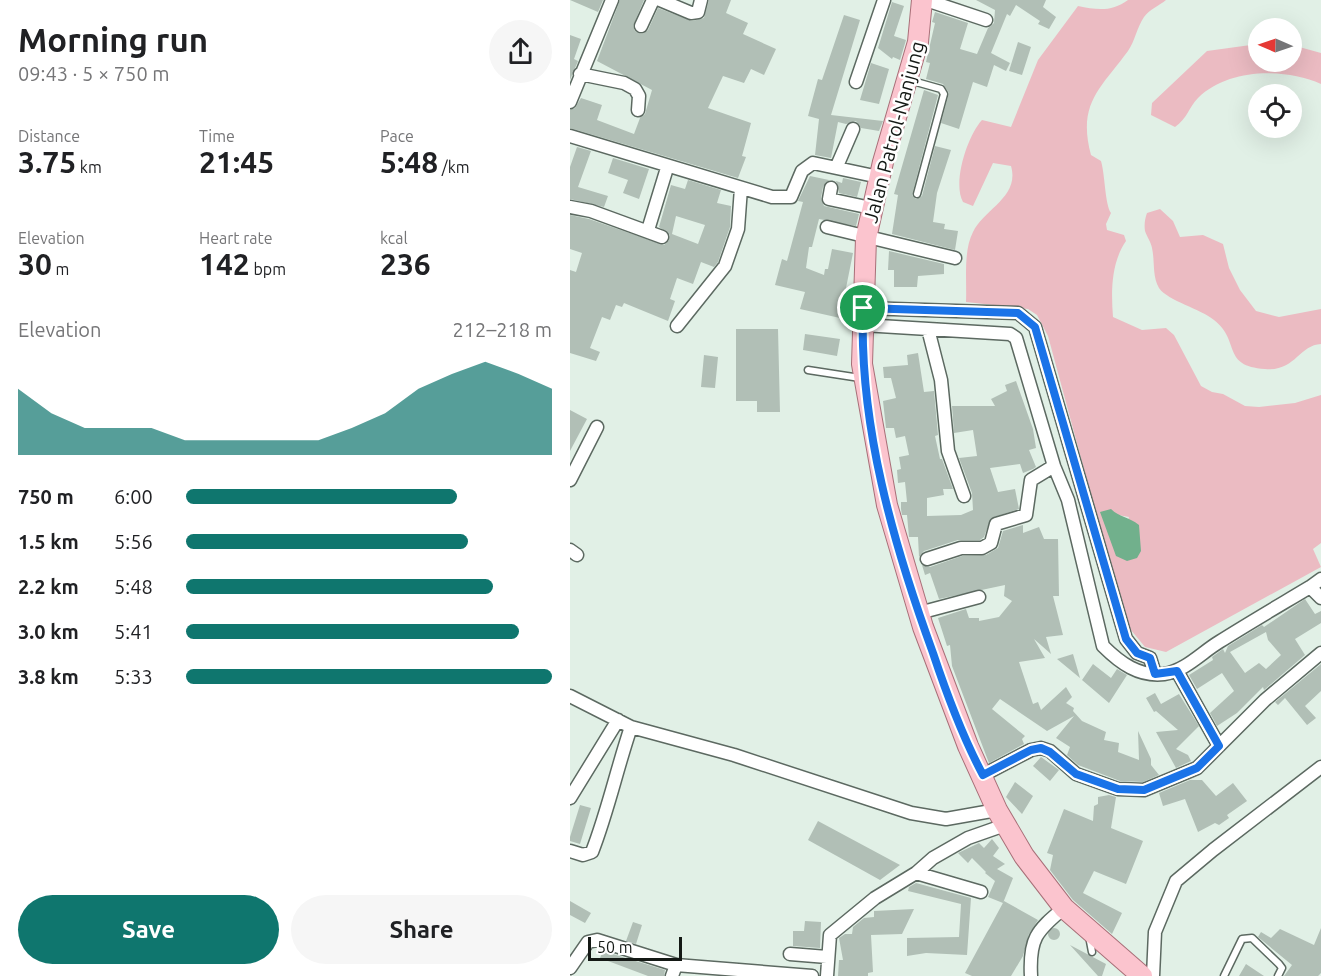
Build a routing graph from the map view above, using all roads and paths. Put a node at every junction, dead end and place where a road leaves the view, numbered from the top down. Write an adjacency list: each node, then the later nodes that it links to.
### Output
1 (612, 0): 9 (street)
2 (653, 0): 8 (street)
3 (660, 0): 4 (street)
4 (701, 0)
5 (884, 0): 11 (street)
6 (924, 0): 7 (street); 10 (main road, Jalan Patrol-Nanjung)
7 (986, 20)
8 (641, 26)
9 (580, 74): 12 (street); 13 (street)
10 (908, 80): 18 (main road, Jalan Patrol-Nanjung); 21 (lane)
11 (856, 82)
12 (570, 102)
13 (638, 110)
14 (853, 129): 16 (street)
15 (570, 136): 17 (street)
16 (837, 166): 18 (street); 19 (street)
17 (667, 168): 19 (street); 25 (street)
18 (879, 177): 23 (main road, Jalan Patrol-Nanjung)
19 (741, 188): 30 (street)
20 (831, 188): 23 (street)
21 (917, 194)
22 (570, 207): 25 (street)
23 (872, 208): 27 (main road, Jalan Patrol-Nanjung)
24 (827, 227): 27 (street)
25 (644, 234): 26 (street)
26 (662, 237)
27 (866, 238): 28 (street); 29 (main road, Jalan Patrol-Nanjung)
28 (955, 258)
29 (863, 316): 31 (street); 33 (main road, Jalan Patrol-Nanjung); 46 (street)
30 (676, 326)
31 (928, 329): 35 (street); 37 (street)
32 (808, 370): 33 (lane)
33 (864, 379): 43 (main road, Jalan Patrol-Nanjung)
34 (597, 427): 36 (street)
35 (1054, 465): 38 (street); 46 (street)
36 (570, 480)
37 (964, 496)
38 (927, 559)
39 (1321, 579): 40 (street)
40 (1310, 587): 42 (street); 45 (street)
41 (979, 597): 43 (street)
42 (1321, 598)
43 (919, 613): 52 (main road, Jalan Patrol-Nanjung)
44 (1321, 653): 50 (street)
45 (1177, 671): 46 (street); 50 (street)
46 (1155, 674)
47 (570, 696): 48 (street)
48 (618, 720): 49 (street); 53 (street)
49 (631, 727): 55 (street); 56 (street)
50 (1219, 746): 52 (street)
51 (1321, 767): 70 (street)
52 (983, 775): 55 (main road, Jalan Patrol-Nanjung)
53 (574, 781): 54 (street)
54 (570, 798)
55 (1001, 818): 57 (street); 59 (main road, Jalan Patrol-Nanjung)
56 (570, 851)
57 (916, 873): 58 (street); 63 (street)
58 (981, 892)
59 (1064, 908): 60 (main road, Jalan Patrol-Nanjung); 68 (street)
60 (1088, 929): 61 (lane); 69 (main road, Jalan Patrol-Nanjung)
61 (1092, 952)
62 (790, 954): 63 (street)
63 (827, 957): 67 (street)
64 (570, 968): 65 (street)
65 (674, 970): 66 (street)
66 (812, 976)
67 (827, 976)
68 (1031, 976)
69 (1142, 976)
70 (1153, 976)
71 (1224, 976): 72 (lane)
72 (1278, 976)

